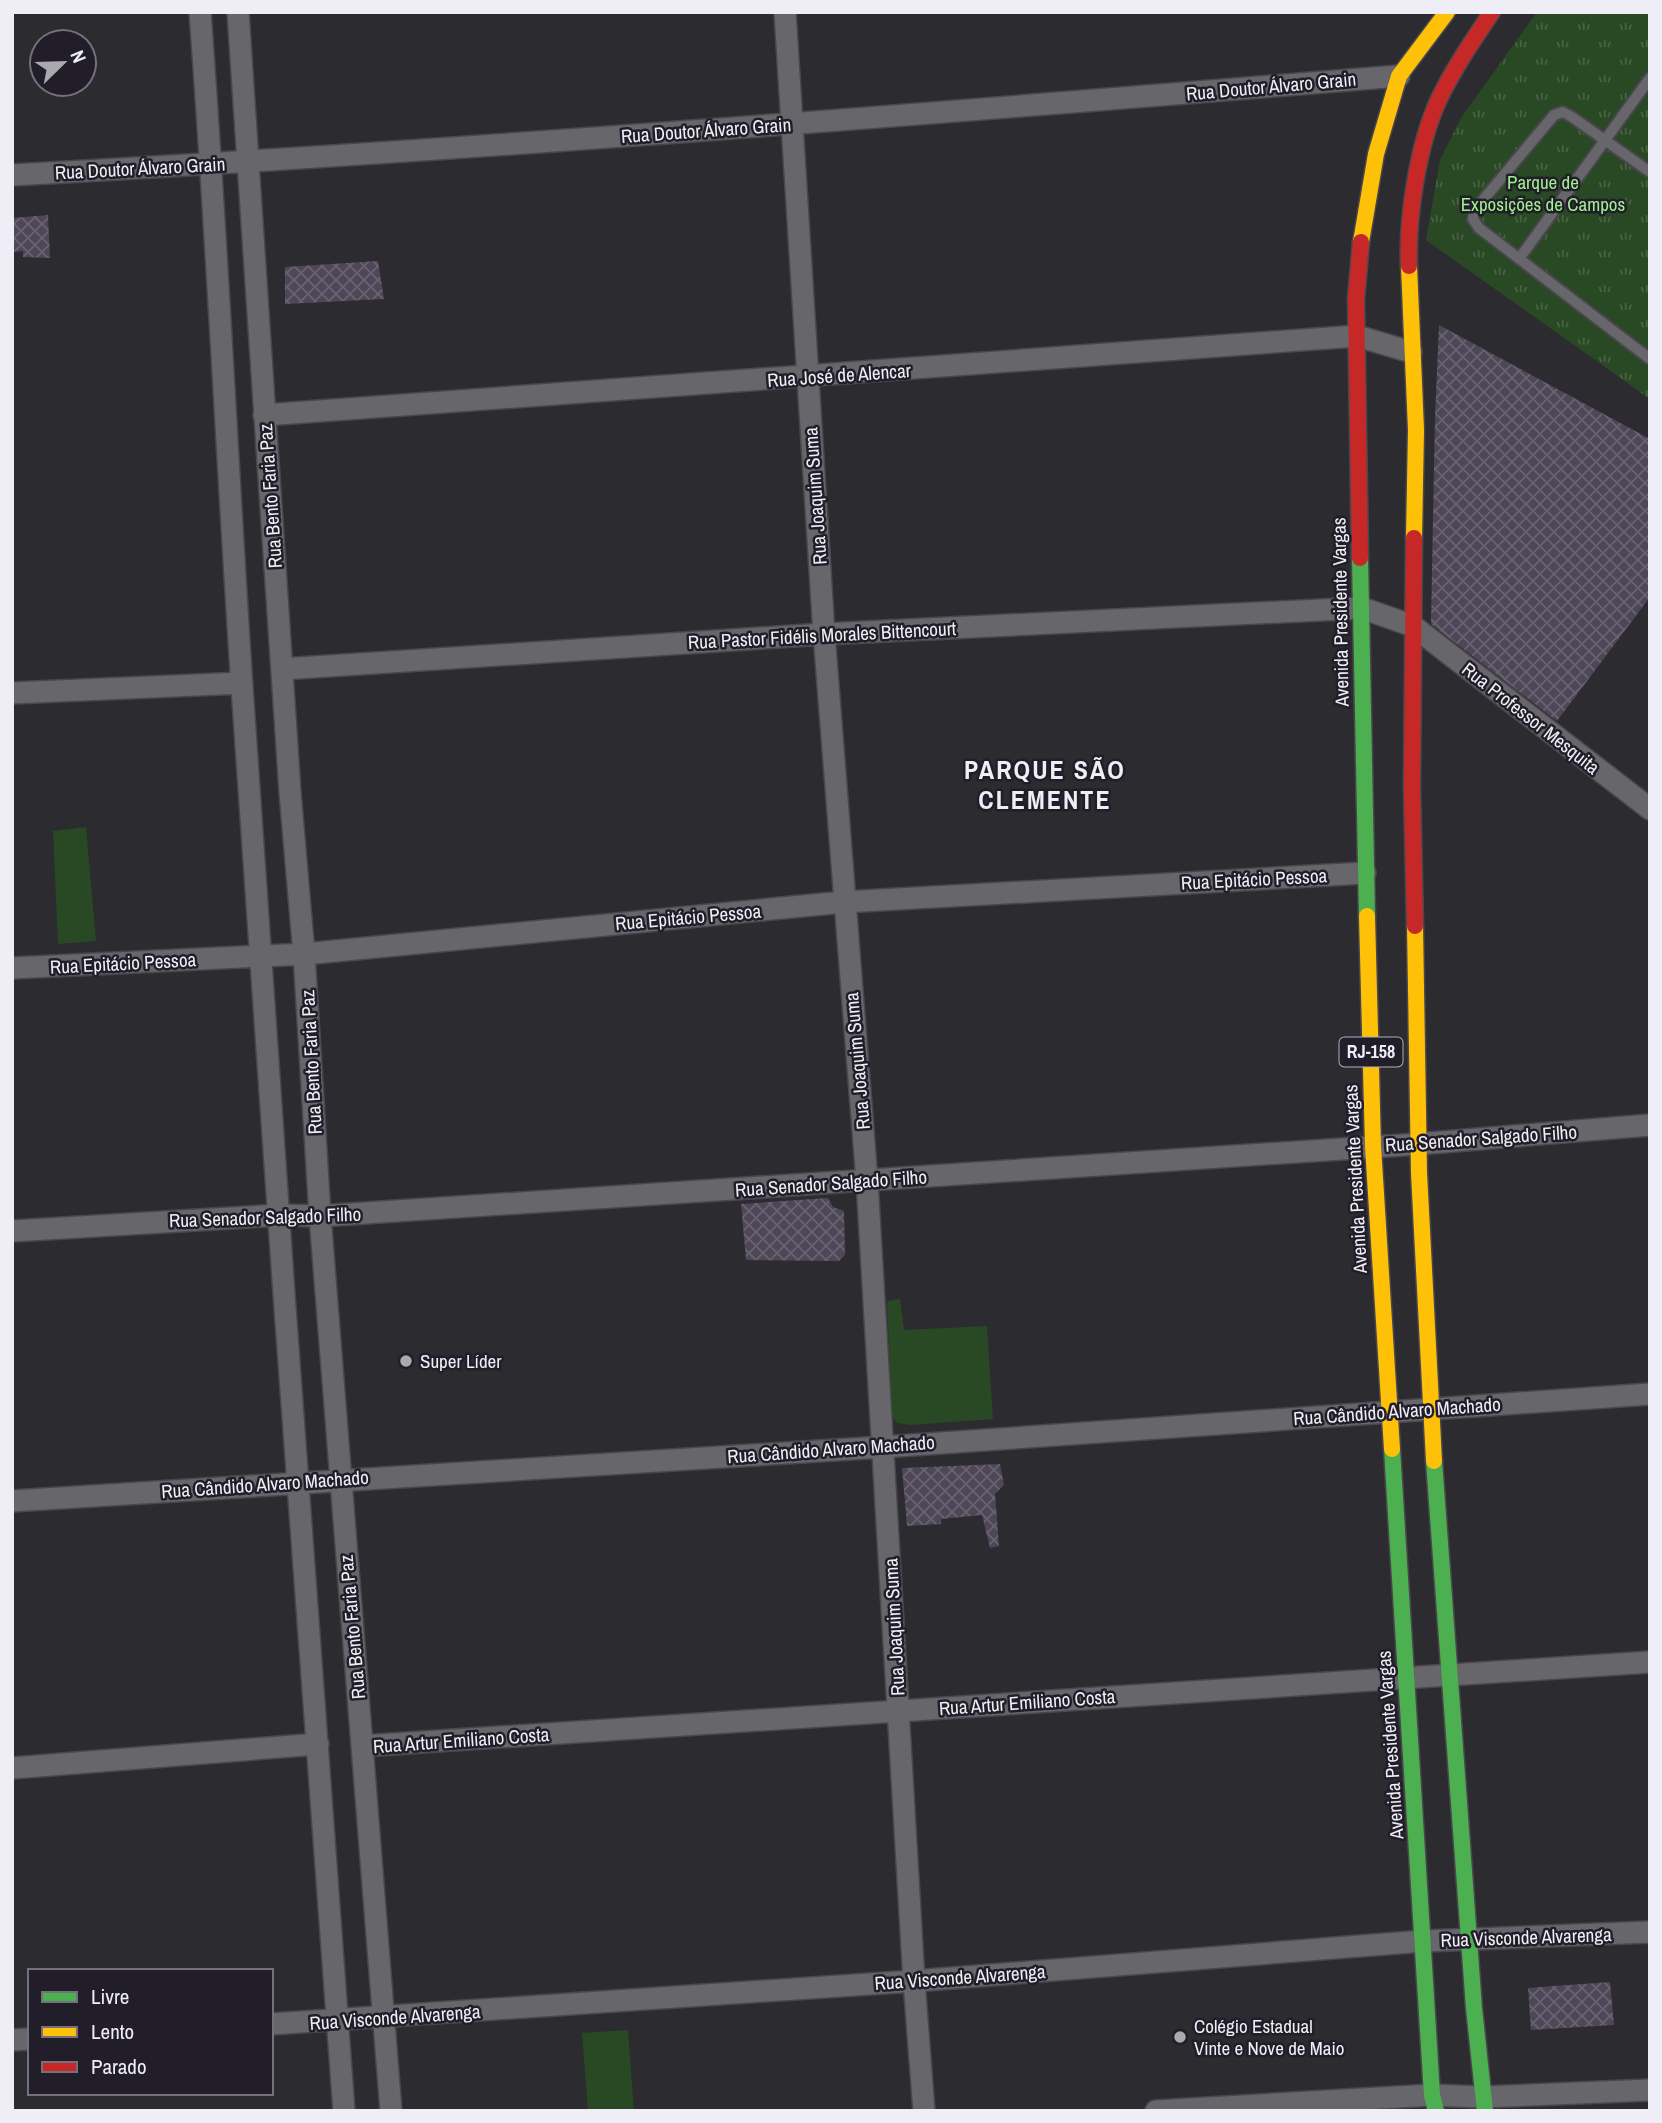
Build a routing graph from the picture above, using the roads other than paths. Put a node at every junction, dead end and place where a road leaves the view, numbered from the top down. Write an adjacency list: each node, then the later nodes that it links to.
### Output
1 (200, 12): 11 (street, Rua Bento Faria Paz)
2 (238, 12): 10 (street, Rua Bento Faria Paz)
3 (785, 12): 8 (street, Rua Joaquim Suma)
4 (1447, 12): 6 (main road, Avenida Presidente Vargas / RJ-158)
5 (1492, 12): 16 (main road, RJ-158)
6 (1399, 76): 8 (street, Rua Doutor Álvaro Grain); 15 (main road, Avenida Presidente Vargas / RJ-158)
7 (1650, 78): 9 (lane)
8 (794, 124): 10 (street, Rua Doutor Álvaro Grain); 18 (street, Rua Joaquim Suma)
9 (1605, 140): 12 (lane); 14 (lane); 14 (lane)
10 (248, 162): 11 (street, Rua Doutor Álvaro Grain); 19 (street, Rua Bento Faria Paz)
11 (212, 164): 13 (street, Rua Doutor Álvaro Grain); 24 (street, Rua Bento Faria Paz)
12 (1650, 172)
13 (12, 176)
14 (1519, 259): 17 (lane)
15 (1357, 336): 16 (street, Rua José de Alencar); 18 (street, Rua José de Alencar); 20 (main road, Avenida Presidente Vargas / RJ-158)
16 (1411, 352): 21 (main road, RJ-158)
17 (1650, 359)
18 (807, 377): 19 (street, Rua José de Alencar); 22 (street, Rua Joaquim Suma)
19 (264, 415): 23 (street, Rua Bento Faria Paz)
20 (1362, 608): 21 (street, Rua Professor Mesquita); 22 (street, Rua Pastor Fidélis Morales Bittencourt); 27 (main road, Avenida Presidente Vargas / RJ-158)
21 (1413, 626): 26 (street, Rua Professor Mesquita); 33 (main road, RJ-158)
22 (824, 634): 23 (street, Rua Pastor Fidélis Morales Bittencourt); 28 (street, Rua Joaquim Suma)
23 (282, 668): 29 (street, Rua Bento Faria Paz)
24 (242, 683): 25 (street); 30 (street, Rua Bento Faria Paz)
25 (12, 693)
26 (1650, 809)
27 (1365, 873): 28 (street, Rua Epitácio Pessoa); 34 (main road, Avenida Presidente Vargas / RJ-158)
28 (844, 902): 29 (street, Rua Epitácio Pessoa); 35 (street, Rua Joaquim Suma)
29 (304, 954): 30 (street, Rua Epitácio Pessoa); 37 (street, Rua Bento Faria Paz)
30 (261, 957): 31 (street, Rua Epitácio Pessoa); 36 (street, Rua Bento Faria Paz)
31 (12, 968)
32 (1650, 1125): 33 (street, Rua Senador Salgado Filho)
33 (1418, 1144): 34 (street, Rua Senador Salgado Filho); 40 (main road, RJ-158)
34 (1373, 1146): 35 (street, Rua Senador Salgado Filho); 41 (main road, Avenida Presidente Vargas / RJ-158)
35 (867, 1181): 37 (street, Rua Senador Salgado Filho); 42 (street, Rua Joaquim Suma)
36 (279, 1215): 37 (street, Rua Senador Salgado Filho); 38 (street, Rua Senador Salgado Filho); 44 (street, Rua Bento Faria Paz)
37 (320, 1216): 43 (street, Rua Bento Faria Paz)
38 (12, 1231)
39 (1650, 1394): 40 (street, Rua Cândido Alvaro Machado)
40 (1430, 1408): 41 (street, Rua Cândido Alvaro Machado); 47 (main road, RJ-158)
41 (1389, 1412): 42 (street, Rua Cândido Alvaro Machado); 48 (main road, Avenida Presidente Vargas / RJ-158)
42 (883, 1447): 43 (street, Rua Cândido Alvaro Machado); 49 (street, Rua Joaquim Suma)
43 (340, 1479): 44 (street, Rua Cândido Alvaro Machado); 51 (street, Rua Bento Faria Paz)
44 (296, 1482): 45 (street, Rua Cândido Alvaro Machado); 50 (street, Rua Bento Faria Paz)
45 (12, 1501)
46 (1650, 1662): 47 (street, Rua Artur Emiliano Costa)
47 (1448, 1675): 48 (street, Rua Artur Emiliano Costa); 54 (main road, RJ-158)
48 (1408, 1678): 49 (street, Rua Artur Emiliano Costa); 55 (main road, Avenida Presidente Vargas / RJ-158)
49 (899, 1711): 51 (street, Rua Artur Emiliano Costa); 56 (street, Rua Joaquim Suma)
50 (318, 1744): 52 (street); 58 (street, Rua Bento Faria Paz)
51 (362, 1746): 57 (street, Rua Bento Faria Paz)
52 (12, 1768)
53 (1650, 1932): 54 (street, Rua Visconde Alvarenga)
54 (1469, 1939): 55 (street, Rua Visconde Alvarenga); 62 (main road, RJ-158)
55 (1423, 1941): 56 (street, Rua Visconde Alvarenga); 61 (main road, Avenida Presidente Vargas / RJ-158)
56 (914, 1981): 57 (street, Rua Visconde Alvarenga); 65 (street, Rua Joaquim Suma)
57 (384, 2018): 58 (street, Rua Visconde Alvarenga); 64 (street, Rua Bento Faria Paz)
58 (337, 2020): 59 (street, Rua Visconde Alvarenga); 63 (street, Rua Bento Faria Paz)
59 (273, 2024)
60 (1650, 2090): 62 (street)
61 (1434, 2103): 62 (street); 66 (street)
62 (1484, 2104)
63 (344, 2111)
64 (391, 2111)
65 (924, 2111)
66 (1156, 2111)

